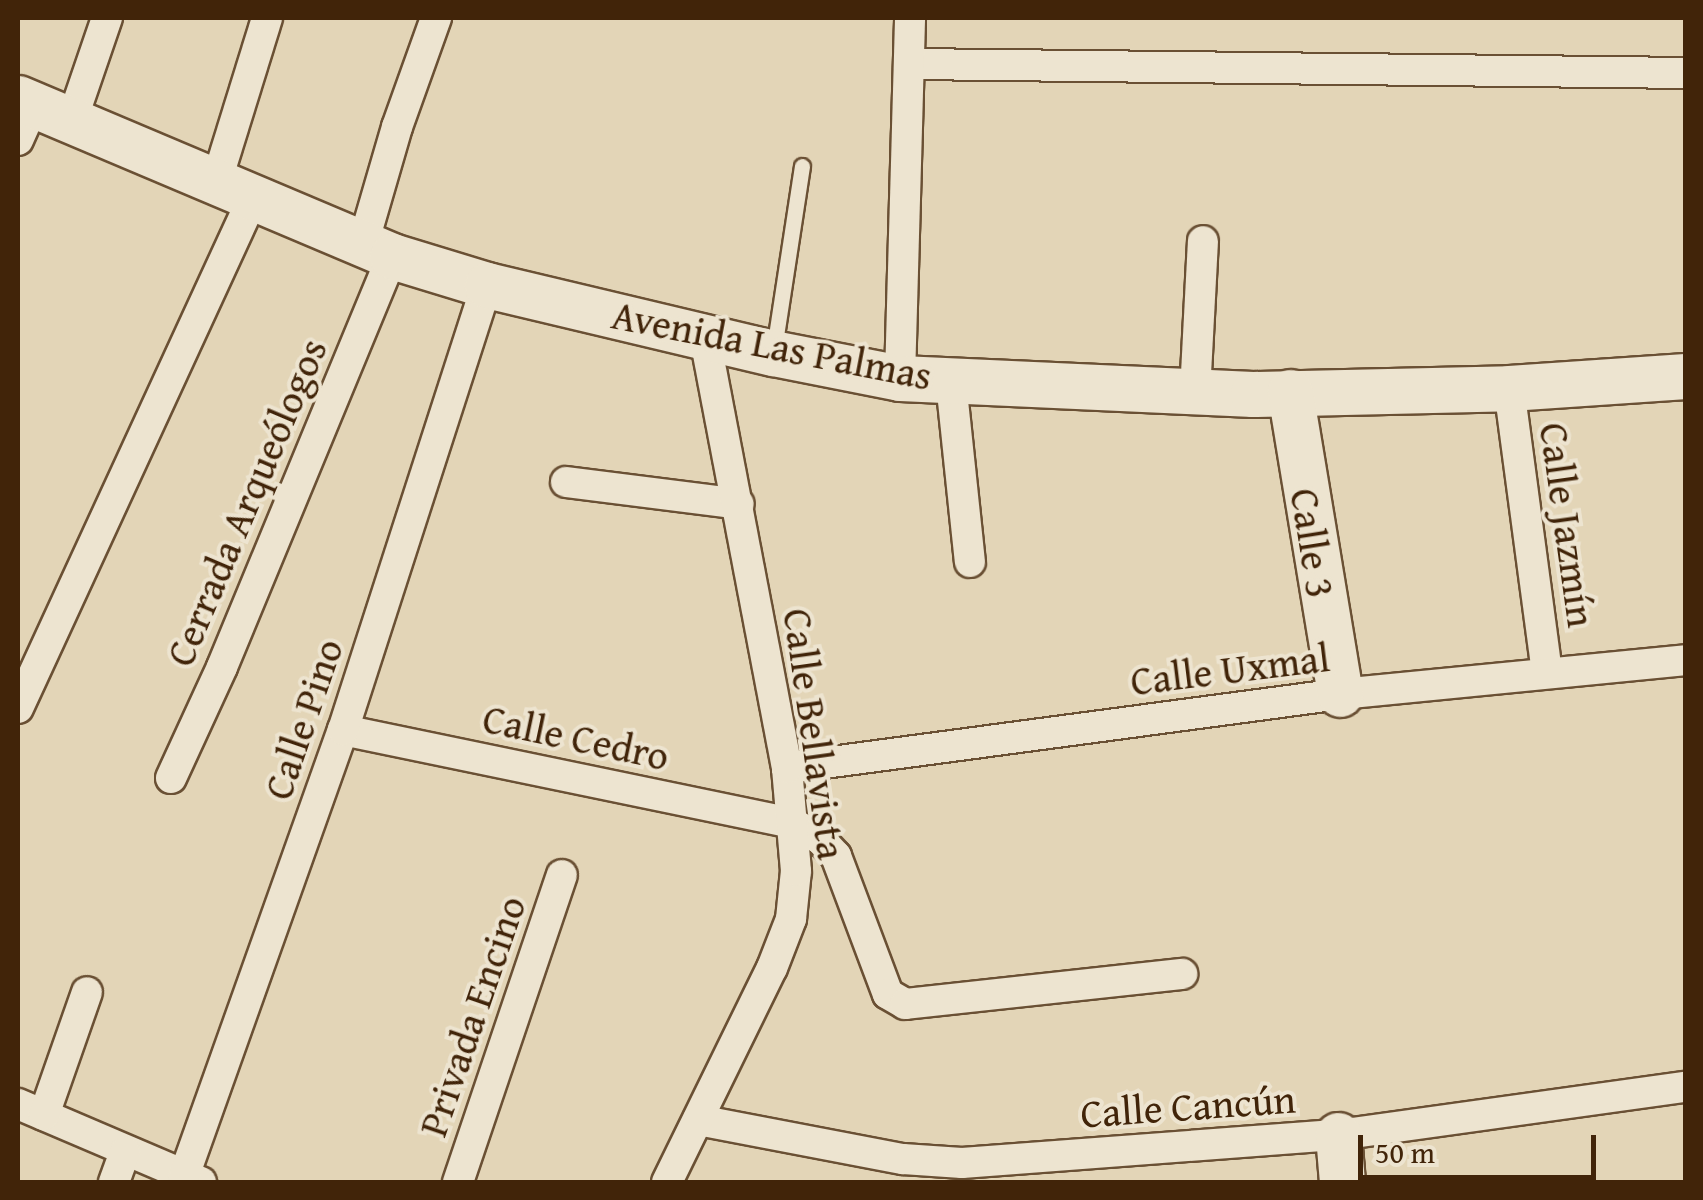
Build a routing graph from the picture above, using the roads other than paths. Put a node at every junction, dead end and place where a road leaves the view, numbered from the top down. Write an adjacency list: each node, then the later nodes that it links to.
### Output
1 (107, 18): 7 (street)
2 (267, 18): 9 (street)
3 (436, 18): 11 (street, Cerrada Arqueólogos)
4 (910, 18): 5 (street)
5 (910, 64): 6 (street); 15 (street)
6 (1686, 73)
7 (35, 117): 9 (main road, Avenida Las Palmas)
8 (802, 166): 14 (lane)
9 (234, 191): 11 (main road, Avenida Las Palmas); 27 (street)
10 (1203, 241): 20 (street)
11 (378, 250): 12 (main road, Avenida Las Palmas); 30 (street, Cerrada Arqueólogos)
12 (487, 285): 13 (main road, Avenida Las Palmas); 28 (street, Calle Pino)
13 (704, 334): 14 (main road, Avenida Las Palmas); 22 (street, Calle Bellavista)
14 (773, 353): 15 (main road, Avenida Las Palmas)
15 (900, 378): 16 (main road, Avenida Las Palmas)
16 (952, 382): 20 (main road, Avenida Las Palmas); 23 (street)
17 (1685, 382): 18 (main road, Avenida Las Palmas)
18 (1509, 388): 19 (main road, Avenida Las Palmas); 25 (street, Calle Jazmín)
19 (1290, 392): 20 (main road, Avenida Las Palmas); 26 (main road, Calle 3)
20 (1195, 393)
21 (566, 482): 22 (street)
22 (739, 504): 29 (street, Calle Bellavista)
23 (970, 562)
24 (1686, 660): 25 (street, Calle Uxmal)
25 (1547, 672): 26 (street, Calle Uxmal)
26 (1340, 694): 29 (street, Calle Uxmal)
27 (18, 708)
28 (343, 730): 31 (street, Calle Cedro); 40 (street, Calle Pino)
29 (787, 768): 31 (street, Calle Bellavista)
30 (171, 778)
31 (793, 823): 33 (street); 37 (street, Calle Bellavista)
32 (562, 875): 42 (street, Privada Encino)
33 (1182, 974)
34 (87, 992): 36 (street)
35 (1686, 1087): 38 (street, Calle Cancún)
36 (31, 1110): 39 (street)
37 (698, 1120): 38 (street, Calle Cancún); 43 (street, Calle Bellavista)
38 (1338, 1135): 44 (main road)
39 (125, 1152): 40 (street); 41 (street)
40 (192, 1179)
41 (114, 1182)
42 (458, 1182)
43 (668, 1182)
44 (1342, 1182)

